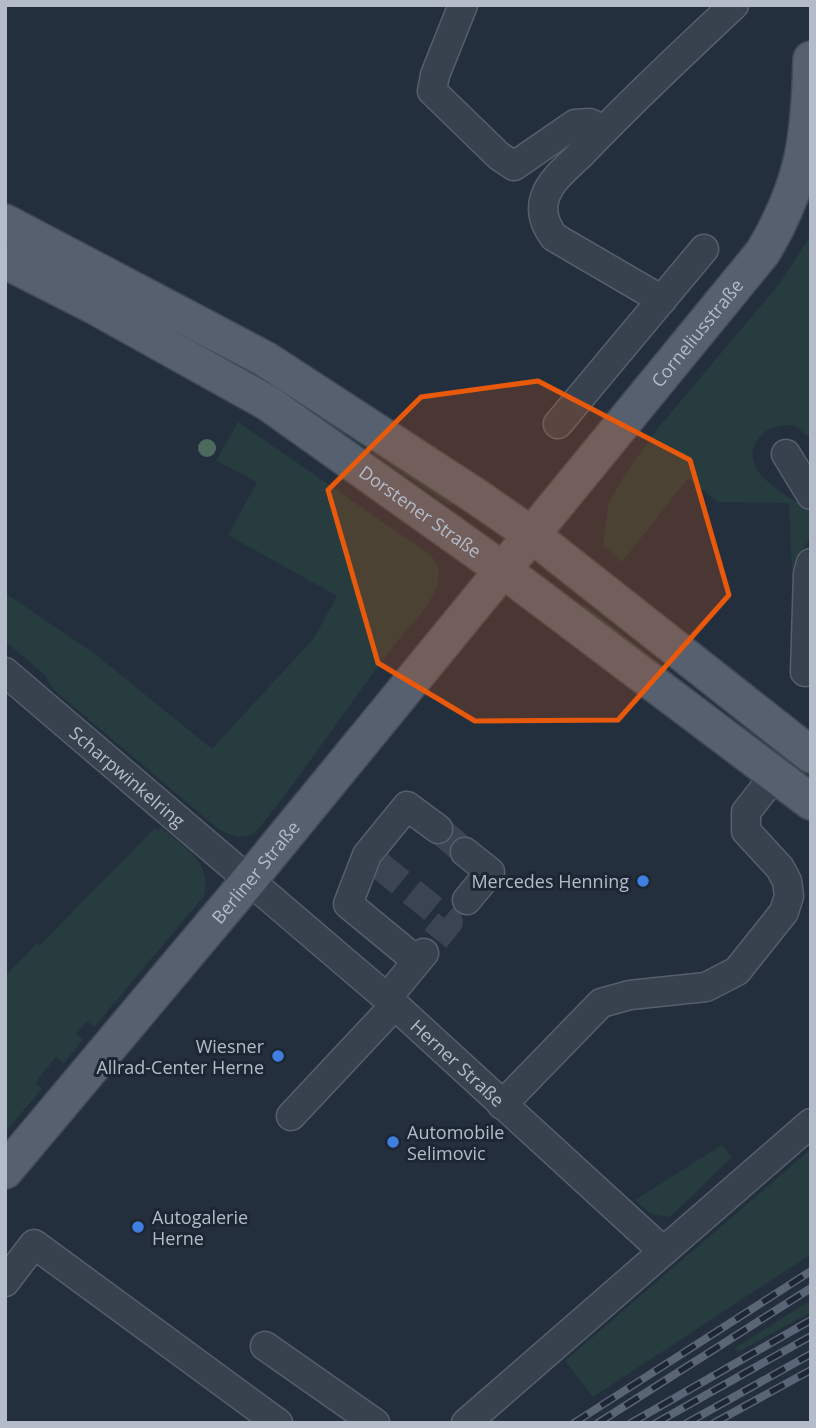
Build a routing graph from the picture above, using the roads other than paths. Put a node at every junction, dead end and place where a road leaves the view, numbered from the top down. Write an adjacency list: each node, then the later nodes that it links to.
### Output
1 (463, 5): 4 (street)
2 (734, 5): 4 (street)
3 (811, 59): 5 (main road, Corneliusstraße)
4 (604, 130): 9 (street)
5 (809, 138): 13 (main road, Corneliusstraße)
6 (5, 222): 13 (main road)
7 (704, 249): 9 (street)
8 (5, 261): 15 (main road, Dorstener Straße)
9 (662, 300): 10 (street)
10 (558, 424)
11 (786, 454): 12 (street)
12 (811, 495)
13 (532, 535): 15 (main road, Corneliusstraße); 18 (main road)
14 (811, 563): 17 (street)
15 (503, 570): 19 (main road, Dorstener Straße); 23 (main road, Berliner Straße)
16 (5, 672): 23 (street, Scharpwinkelring)
17 (805, 672)
18 (811, 755)
19 (775, 775): 20 (main road, Dorstener Straße); 26 (street)
20 (811, 802)
21 (438, 829): 25 (street)
22 (465, 852): 24 (street)
23 (250, 879): 25 (street, Herner Straße); 29 (main road, Berliner Straße)
24 (467, 900)
25 (391, 1002): 26 (street, Herner Straße); 27 (street)
26 (502, 1105): 30 (street, Herner Straße)
27 (291, 1116)
28 (811, 1123): 30 (street)
29 (5, 1171)
30 (663, 1251): 35 (street)
31 (5, 1282): 33 (street)
32 (265, 1346): 34 (street)
33 (278, 1423)
34 (375, 1423)
35 (466, 1423)

